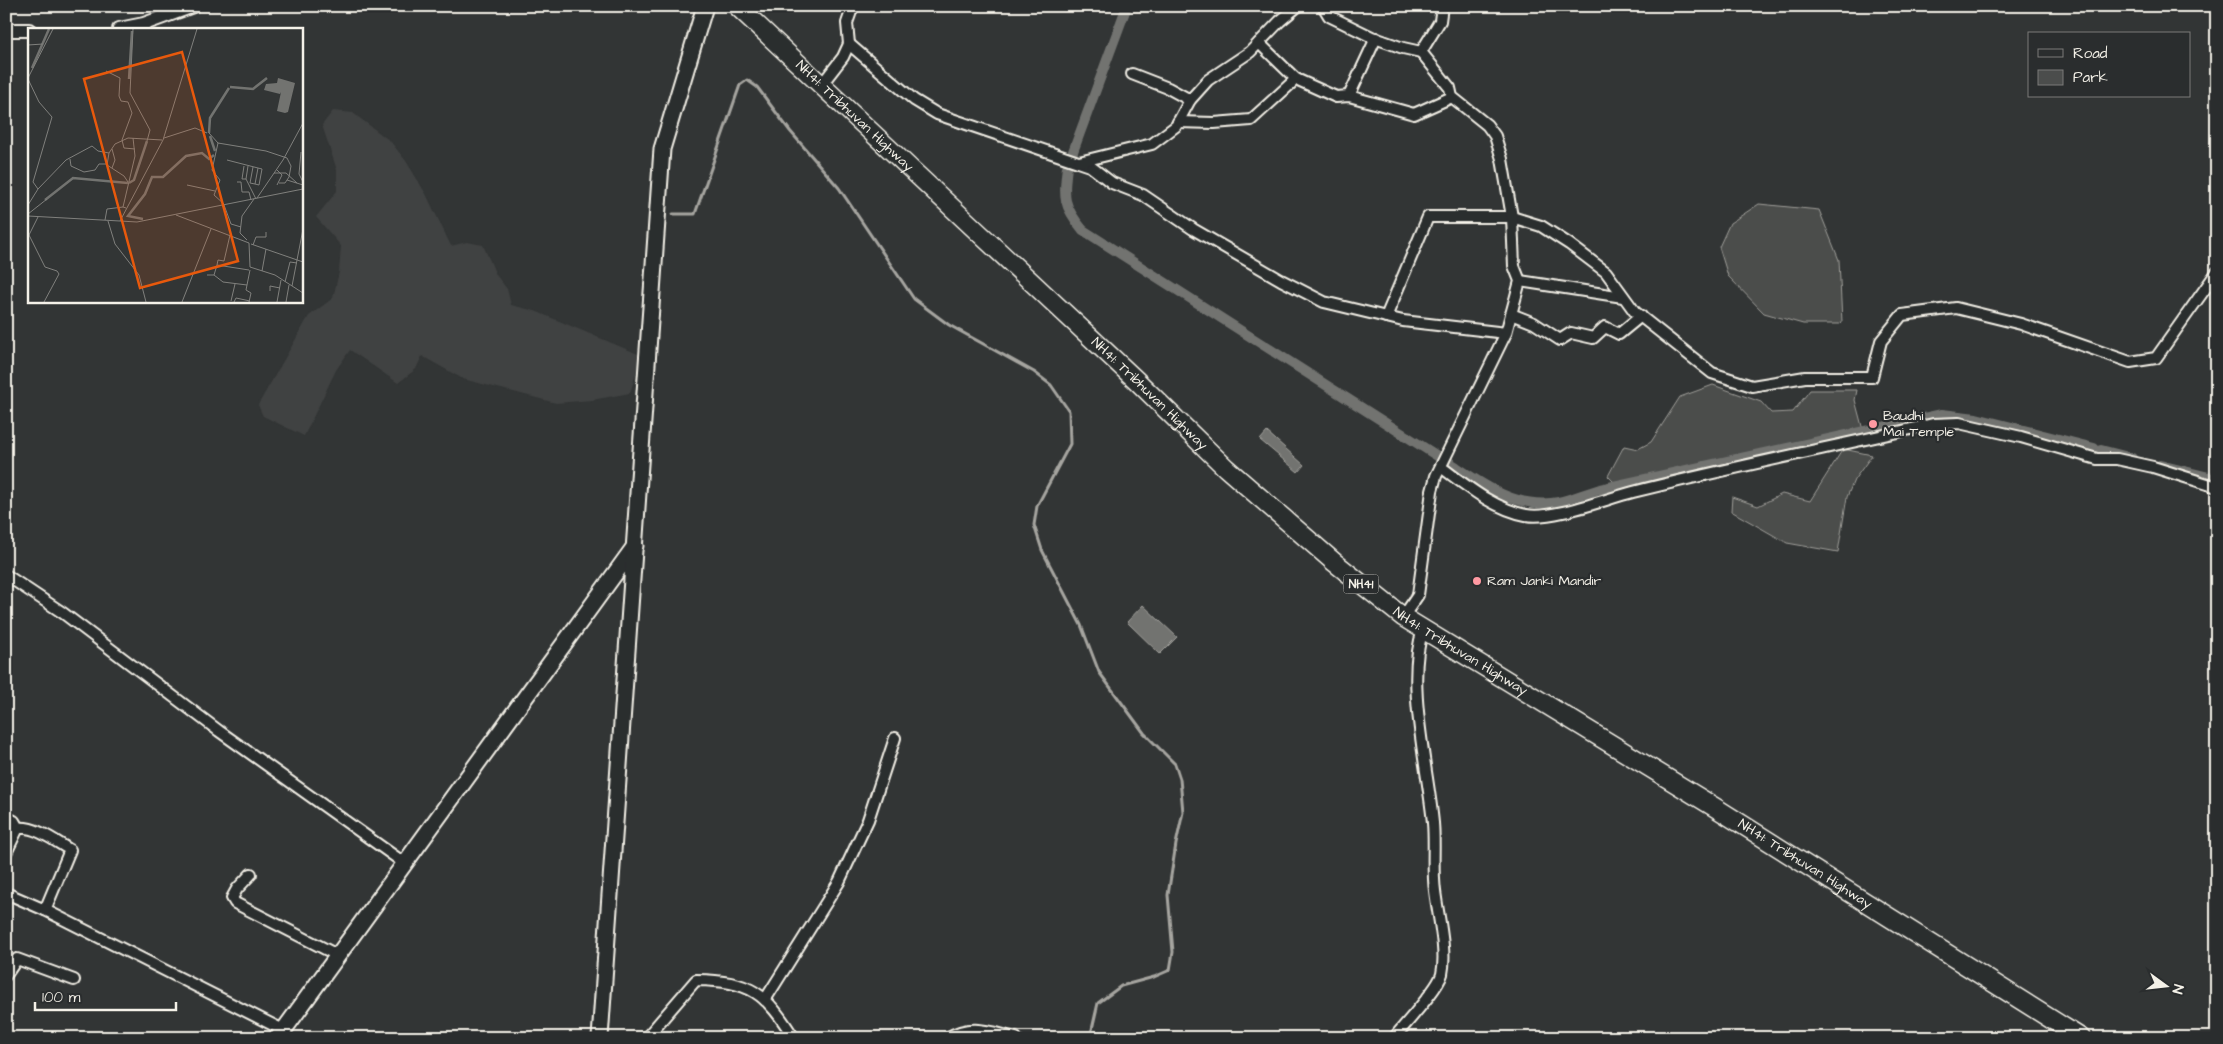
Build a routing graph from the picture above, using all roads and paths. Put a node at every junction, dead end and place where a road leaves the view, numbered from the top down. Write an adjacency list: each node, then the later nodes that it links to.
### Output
1 (193, 6): 8 (street)
2 (705, 6): 33 (main road)
3 (737, 6): 17 (highway, NH41: Tribhuvan Highway / NH41)
4 (853, 6): 13 (street)
5 (1298, 6): 12 (street)
6 (1323, 6): 11 (street)
7 (1442, 6): 14 (street)
8 (124, 28)
9 (6, 30): 10 (street)
10 (28, 30)
11 (1376, 38): 14 (street); 18 (street)
12 (1259, 43): 16 (street); 20 (street)
13 (849, 44): 17 (street); 22 (street)
14 (1421, 52): 19 (street)
15 (1132, 74): 20 (street)
16 (1296, 80): 18 (street); 21 (street)
17 (822, 84): 35 (highway, NH41: Tribhuvan Highway / NH41)
18 (1349, 96): 19 (street)
19 (1452, 97): 23 (street)
20 (1190, 100): 21 (street)
21 (1178, 122): 22 (street)
22 (1079, 162): 29 (street)
23 (1512, 218): 25 (street); 26 (street); 29 (street)
24 (2217, 272): 28 (street)
25 (1520, 281): 26 (street); 27 (street)
26 (1623, 297): 28 (street)
27 (1511, 314): 28 (street); 30 (street)
28 (1641, 316)
29 (1386, 317): 30 (street)
30 (1506, 333): 31 (street)
31 (1441, 467): 32 (street); 35 (street)
32 (2217, 487)
33 (635, 546): 41 (main road); 50 (main road)
34 (6, 575): 41 (street)
35 (1404, 617): 36 (highway, NH41: Tribhuvan Highway / NH41)
36 (1423, 630): 55 (street); 56 (highway, NH41: Tribhuvan Highway / NH41)
37 (895, 738): 48 (street)
38 (6, 817): 39 (street)
39 (18, 828): 40 (street); 44 (street)
40 (6, 853)
41 (404, 863): 45 (main road)
42 (251, 874): 45 (street)
43 (6, 893): 44 (street)
44 (44, 910): 49 (street)
45 (337, 955): 49 (main road)
46 (6, 975): 47 (street)
47 (74, 980)
48 (765, 1000): 51 (street); 52 (street)
49 (280, 1034)
50 (600, 1038)
51 (646, 1038)
52 (794, 1038)
53 (947, 1038): 54 (street)
54 (1016, 1038)
55 (1394, 1038)
56 (2080, 1038)

